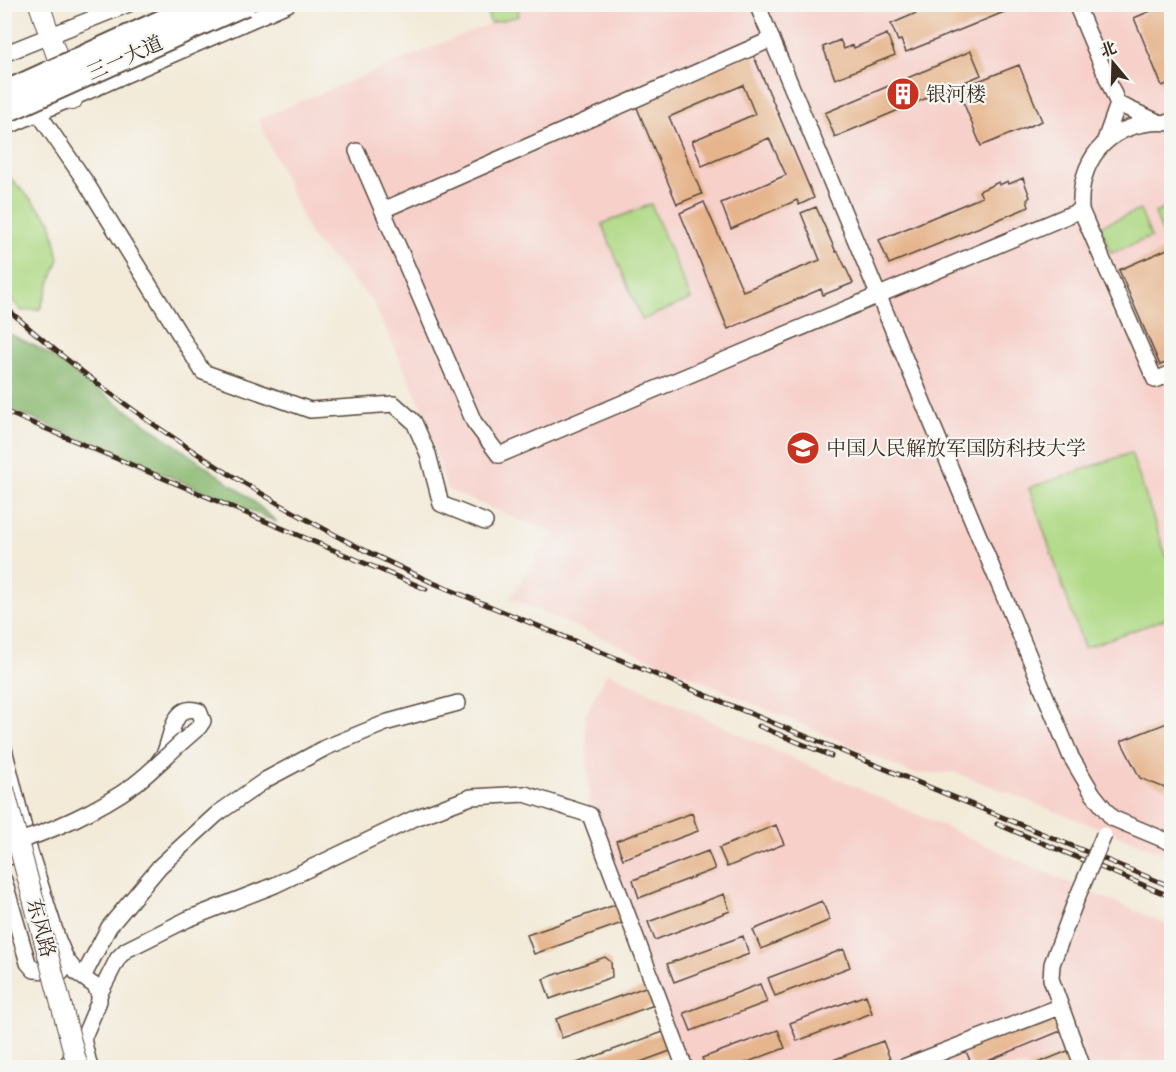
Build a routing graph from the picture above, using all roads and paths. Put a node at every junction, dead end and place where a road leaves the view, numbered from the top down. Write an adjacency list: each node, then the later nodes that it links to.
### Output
1 (39, 4): 10 (main road)
2 (50, 4): 10 (main road)
3 (129, 4): 10 (street)
4 (168, 4): 13 (highway)
5 (200, 4): 14 (highway, 三一大道, bridge)
6 (245, 4): 17 (highway, 三一大道, bridge)
7 (288, 4): 15 (street)
8 (757, 4): 11 (street)
9 (1076, 4): 16 (street)
10 (55, 34): 12 (street); 15 (main road)
11 (772, 39): 23 (street); 25 (street)
12 (4, 54)
13 (4, 76)
14 (4, 93)
15 (76, 98): 18 (street)
16 (1118, 104): 19 (street); 21 (street)
17 (4, 112)
18 (39, 114): 20 (street); 27 (street)
19 (1165, 123): 21 (street)
20 (4, 128)
21 (1104, 143): 24 (street)
22 (357, 151): 23 (street)
23 (383, 210): 25 (street)
24 (1081, 210): 25 (street); 26 (street)
25 (880, 296): 32 (street)
26 (1172, 373)
27 (485, 522)
28 (458, 703): 36 (street)
29 (4, 749): 34 (street)
30 (133, 785): 30 (street, bridge); 34 (street, bridge)
31 (4, 789): 34 (main road, 东风路, bridge)
32 (1112, 818): 33 (street); 38 (street, bridge)
33 (1172, 843)
34 (15, 844): 36 (street); 40 (main road, 东风路); 41 (main road, 东风路, bridge)
35 (4, 880): 36 (street)
36 (80, 975): 37 (street)
37 (99, 995): 39 (street); 43 (street)
38 (1059, 1007): 44 (street); 45 (street)
39 (83, 1039): 40 (street); 42 (street)
40 (65, 1068)
41 (78, 1068)
42 (90, 1068)
43 (685, 1068)
44 (901, 1068)
45 (1083, 1068)

